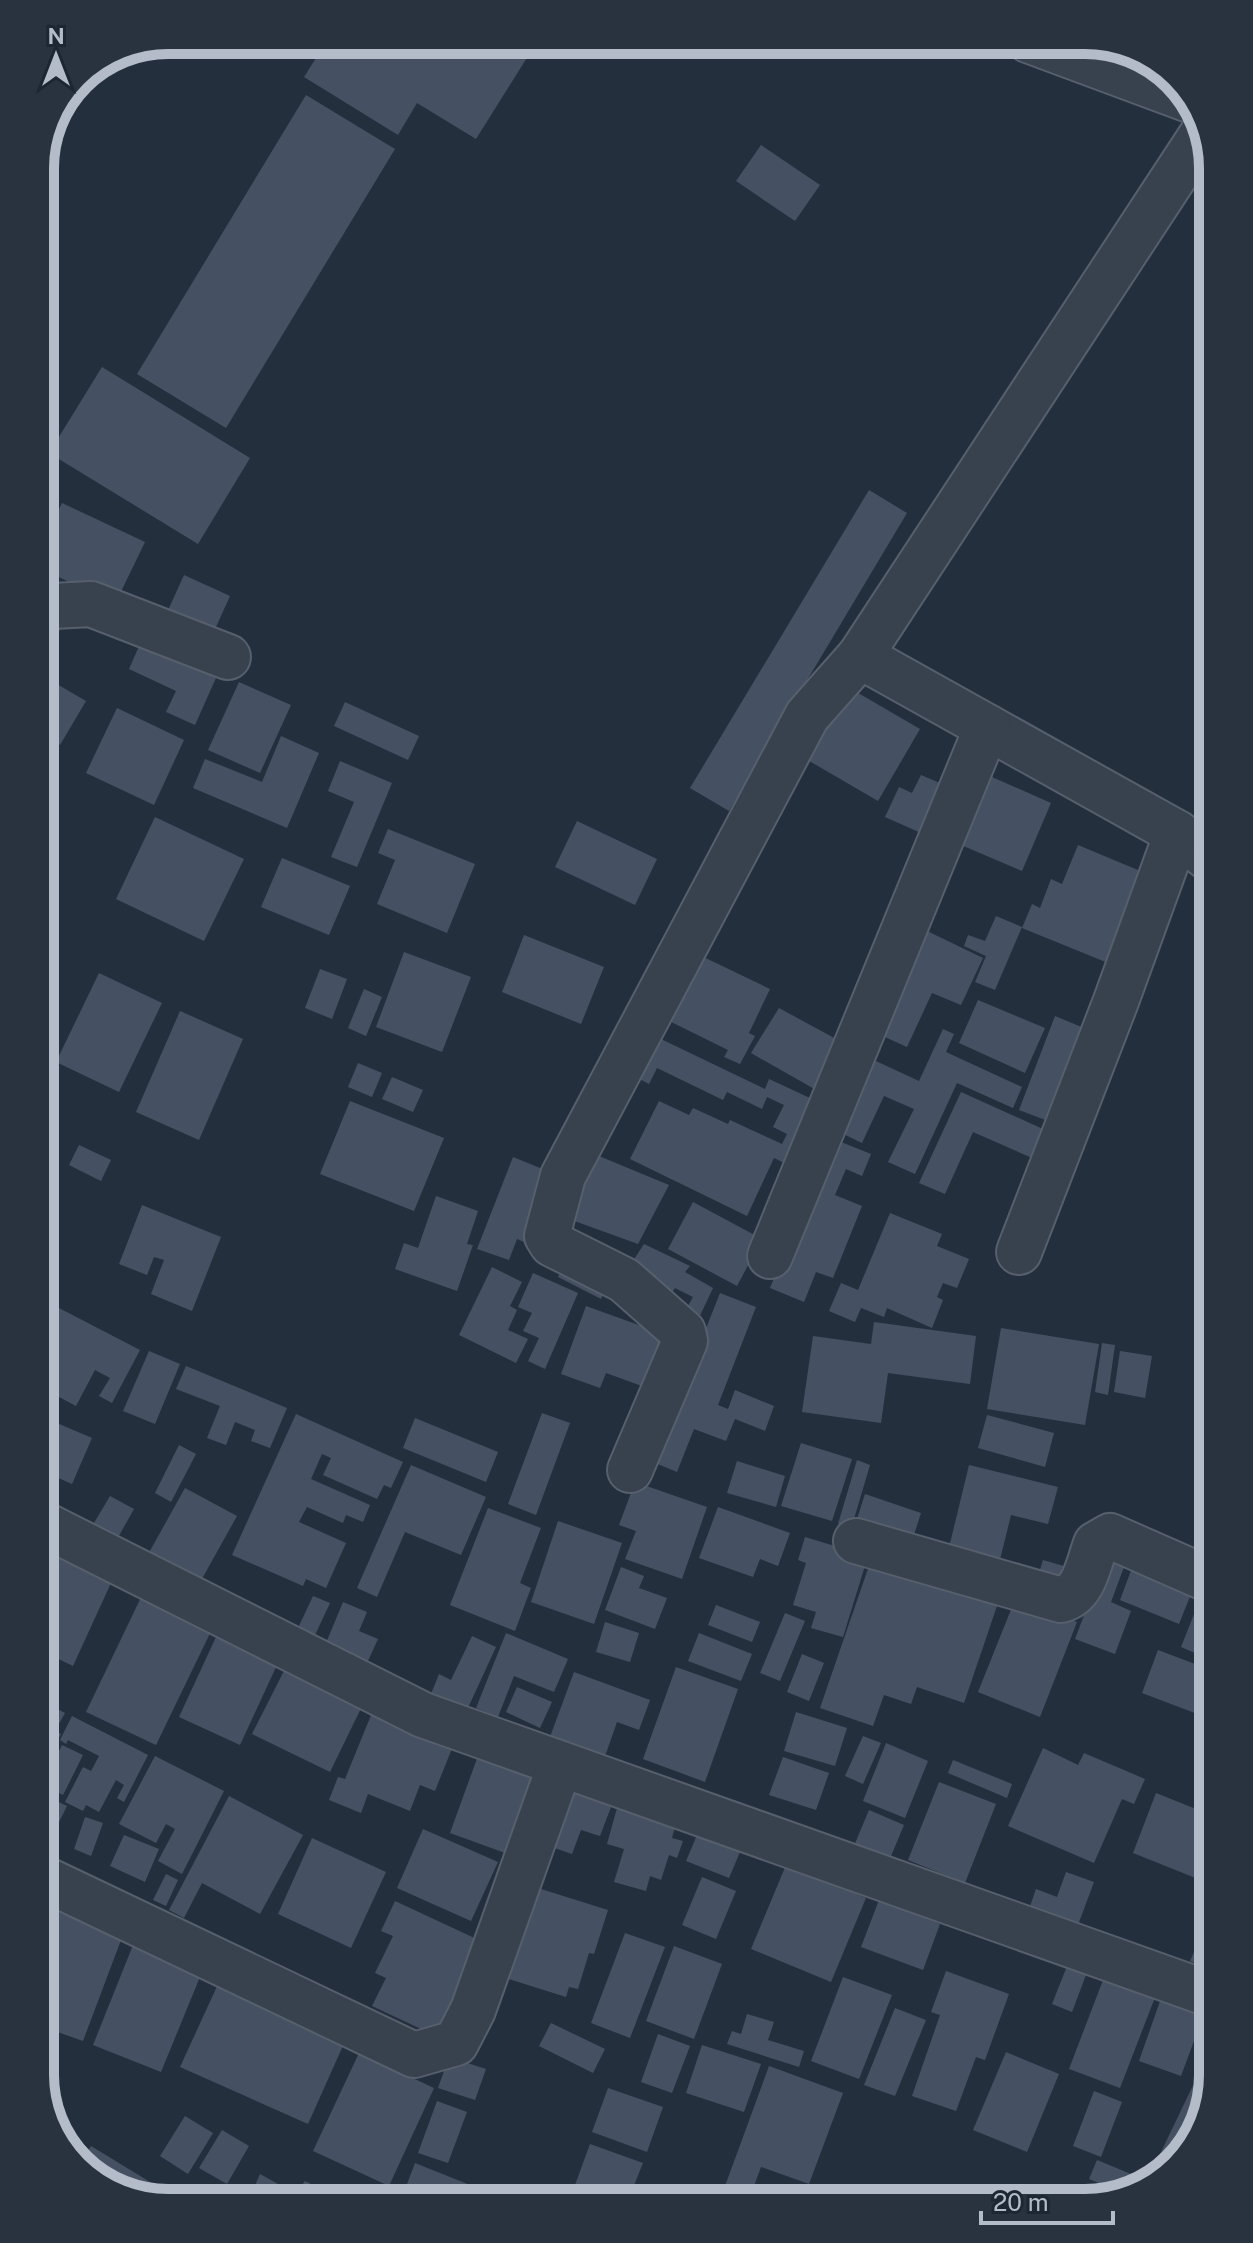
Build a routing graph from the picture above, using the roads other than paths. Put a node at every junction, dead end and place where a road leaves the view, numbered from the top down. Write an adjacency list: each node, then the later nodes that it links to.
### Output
1 (1066, 54): 2 (street)
2 (1171, 93)
3 (1196, 143): 5 (street)
4 (54, 606): 6 (street)
5 (860, 656): 7 (street); 11 (street)
6 (228, 657)
7 (987, 727): 8 (street); 10 (street)
8 (1192, 845): 9 (street)
9 (1019, 1252)
10 (770, 1256)
11 (630, 1470)
12 (54, 1530): 15 (street)
13 (856, 1541): 14 (street)
14 (1199, 1575)
15 (560, 1765): 16 (street); 17 (street)
16 (54, 1883)
17 (1199, 1990)

